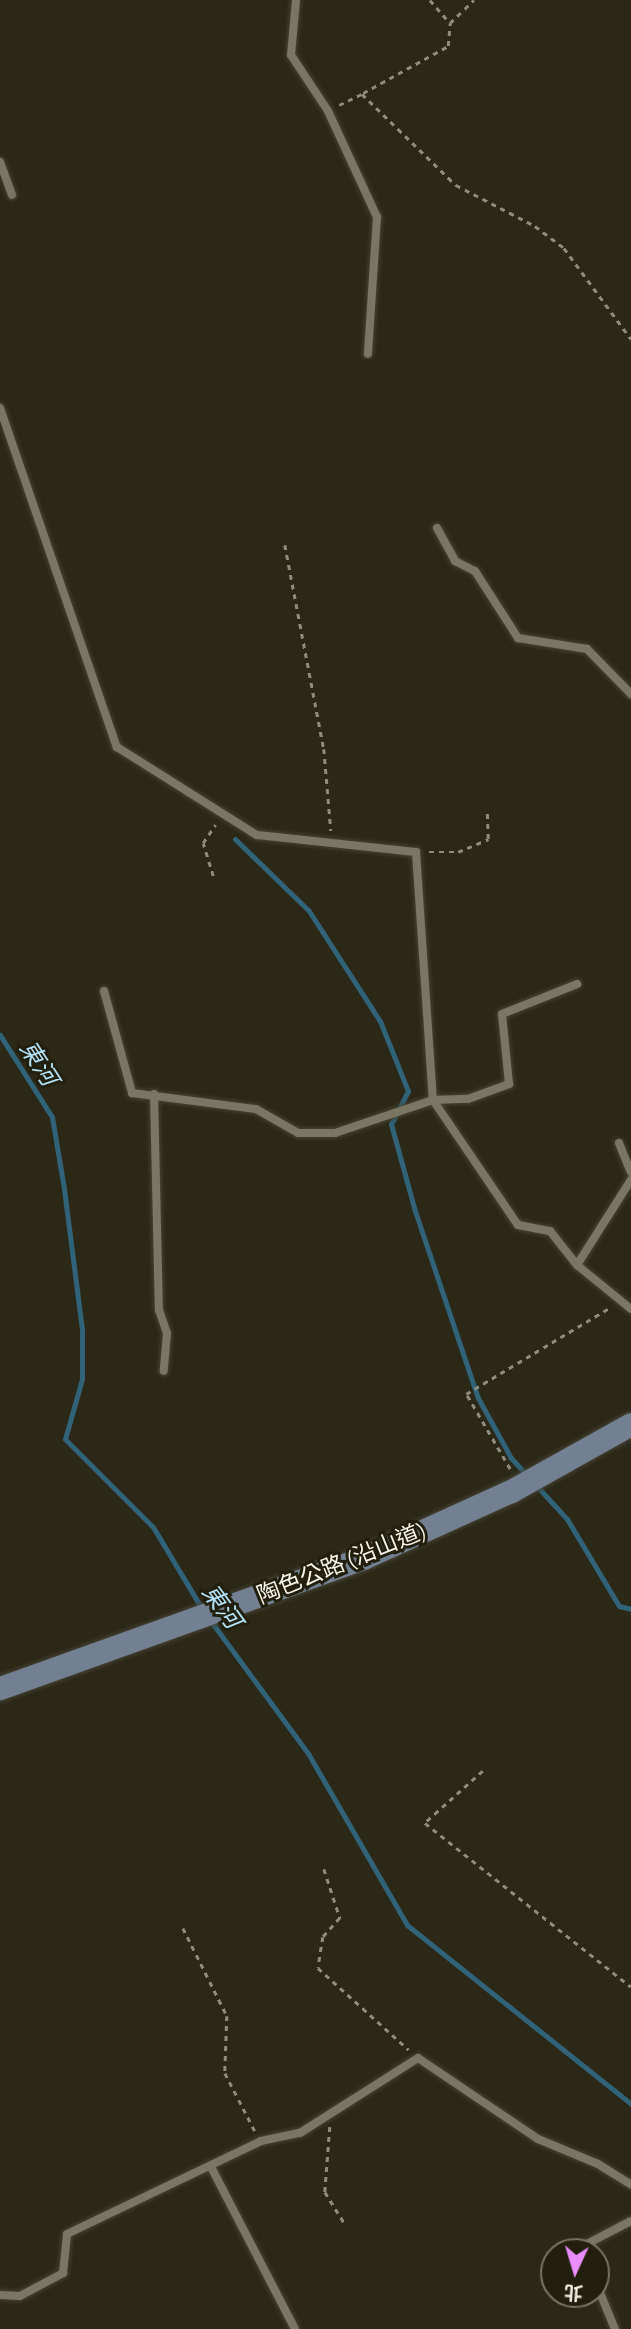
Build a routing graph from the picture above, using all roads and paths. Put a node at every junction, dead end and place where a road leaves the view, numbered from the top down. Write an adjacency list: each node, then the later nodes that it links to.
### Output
1 (296, 0): 6 (lane)
2 (430, 0): 4 (path)
3 (474, 0): 4 (path)
4 (450, 23): 5 (path)
5 (362, 94): 6 (path); 9 (path)
6 (328, 111): 10 (lane)
7 (0, 162): 8 (lane)
8 (12, 195)
9 (631, 339)
10 (368, 354)
11 (0, 408): 16 (lane)
12 (437, 527): 14 (lane)
13 (285, 545): 17 (path)
14 (631, 694)
15 (487, 810): 18 (path)
16 (223, 813): 17 (lane); 19 (path)
17 (332, 843): 18 (lane)
18 (416, 852): 23 (lane)
19 (213, 876)
20 (577, 984): 23 (lane)
21 (104, 990): 22 (lane)
22 (154, 1094): 23 (lane); 30 (lane)
23 (433, 1100): 27 (lane)
24 (619, 1143): 25 (lane)
25 (631, 1172)
26 (631, 1180): 27 (lane)
27 (577, 1265): 28 (lane)
28 (619, 1302): 29 (lane); 32 (path)
29 (631, 1310)
30 (164, 1371)
31 (631, 1424): 32 (main road, 陶色公路 (沿山道))
32 (517, 1488): 33 (main road, 陶色公路 (沿山道))
33 (0, 1688)
34 (483, 1771): 37 (path)
35 (324, 1869): 38 (path)
36 (183, 1928): 40 (path)
37 (631, 1986)
38 (418, 2058): 39 (lane); 42 (lane)
39 (331, 2113): 40 (lane); 44 (path)
40 (261, 2141): 41 (lane)
41 (211, 2166): 46 (lane); 48 (lane)
42 (631, 2185)
43 (631, 2221): 45 (lane)
44 (344, 2222)
45 (598, 2238)
46 (0, 2295)
47 (606, 2308): 49 (lane)
48 (295, 2329)
49 (615, 2329)

